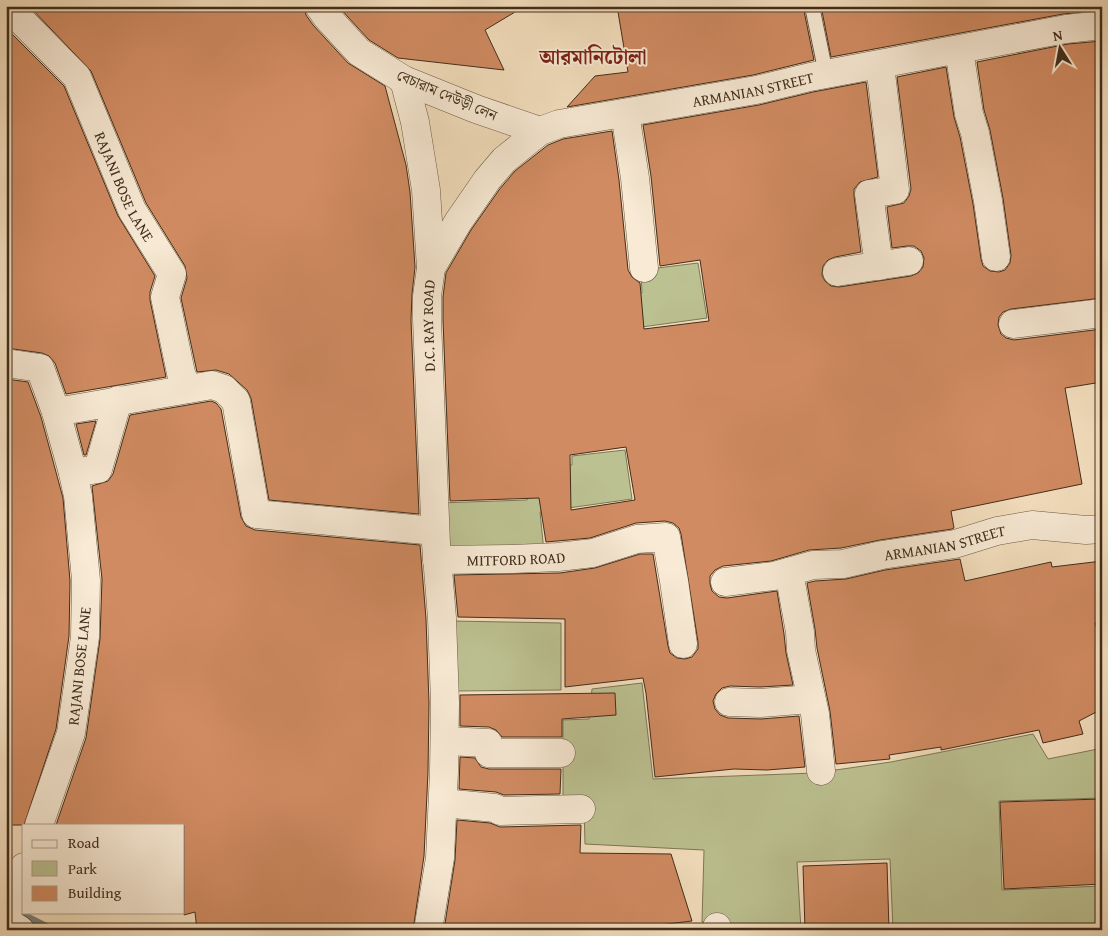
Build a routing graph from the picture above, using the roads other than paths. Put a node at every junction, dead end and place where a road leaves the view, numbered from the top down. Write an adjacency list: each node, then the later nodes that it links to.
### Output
1 (8, 6): 20 (street, RAJANI BOSE LANE)
2 (319, 6): 8 (street, বেচারাম দেউড়ী লেন)
3 (812, 6): 7 (lane)
4 (1102, 25): 5 (street, ARMANIAN STREET)
5 (959, 50): 6 (street, ARMANIAN STREET); 11 (street)
6 (880, 65): 7 (street, ARMANIAN STREET); 13 (street)
7 (826, 74): 9 (street, ARMANIAN STREET)
8 (404, 80): 10 (street, বেচারাম দেউড়ী লেন); 14 (street)
9 (625, 113): 10 (street, ARMANIAN STREET); 15 (street)
10 (540, 130): 14 (street, D.C. RAY ROAD)
11 (996, 257)
12 (909, 261): 13 (street)
13 (879, 266): 16 (street)
14 (431, 268): 25 (street, D.C. RAY ROAD)
15 (644, 268)
16 (837, 272)
17 (1102, 313): 18 (street)
18 (1013, 324)
19 (6, 363): 22 (street, RAJANI BOSE LANE)
20 (187, 389): 21 (street); 25 (street)
21 (118, 400): 22 (street); 23 (street)
22 (56, 412): 23 (street, RAJANI BOSE LANE)
23 (73, 473): 37 (street, RAJANI BOSE LANE)
24 (1102, 528): 27 (street, ARMANIAN STREET)
25 (436, 531): 26 (street, D.C. RAY ROAD)
26 (437, 560): 29 (street, MITFORD ROAD); 32 (street)
27 (789, 572): 28 (street, ARMANIAN STREET); 30 (street)
28 (724, 582)
29 (683, 644)
30 (811, 699): 31 (street); 34 (street)
31 (729, 702)
32 (445, 741): 33 (street); 35 (street)
33 (562, 754)
34 (822, 771)
35 (442, 803): 36 (street); 42 (street)
36 (581, 809)
37 (39, 824)
38 (22, 872): 39 (street)
39 (6, 916)
40 (6, 921): 41 (street)
41 (20, 930)
42 (428, 930)

